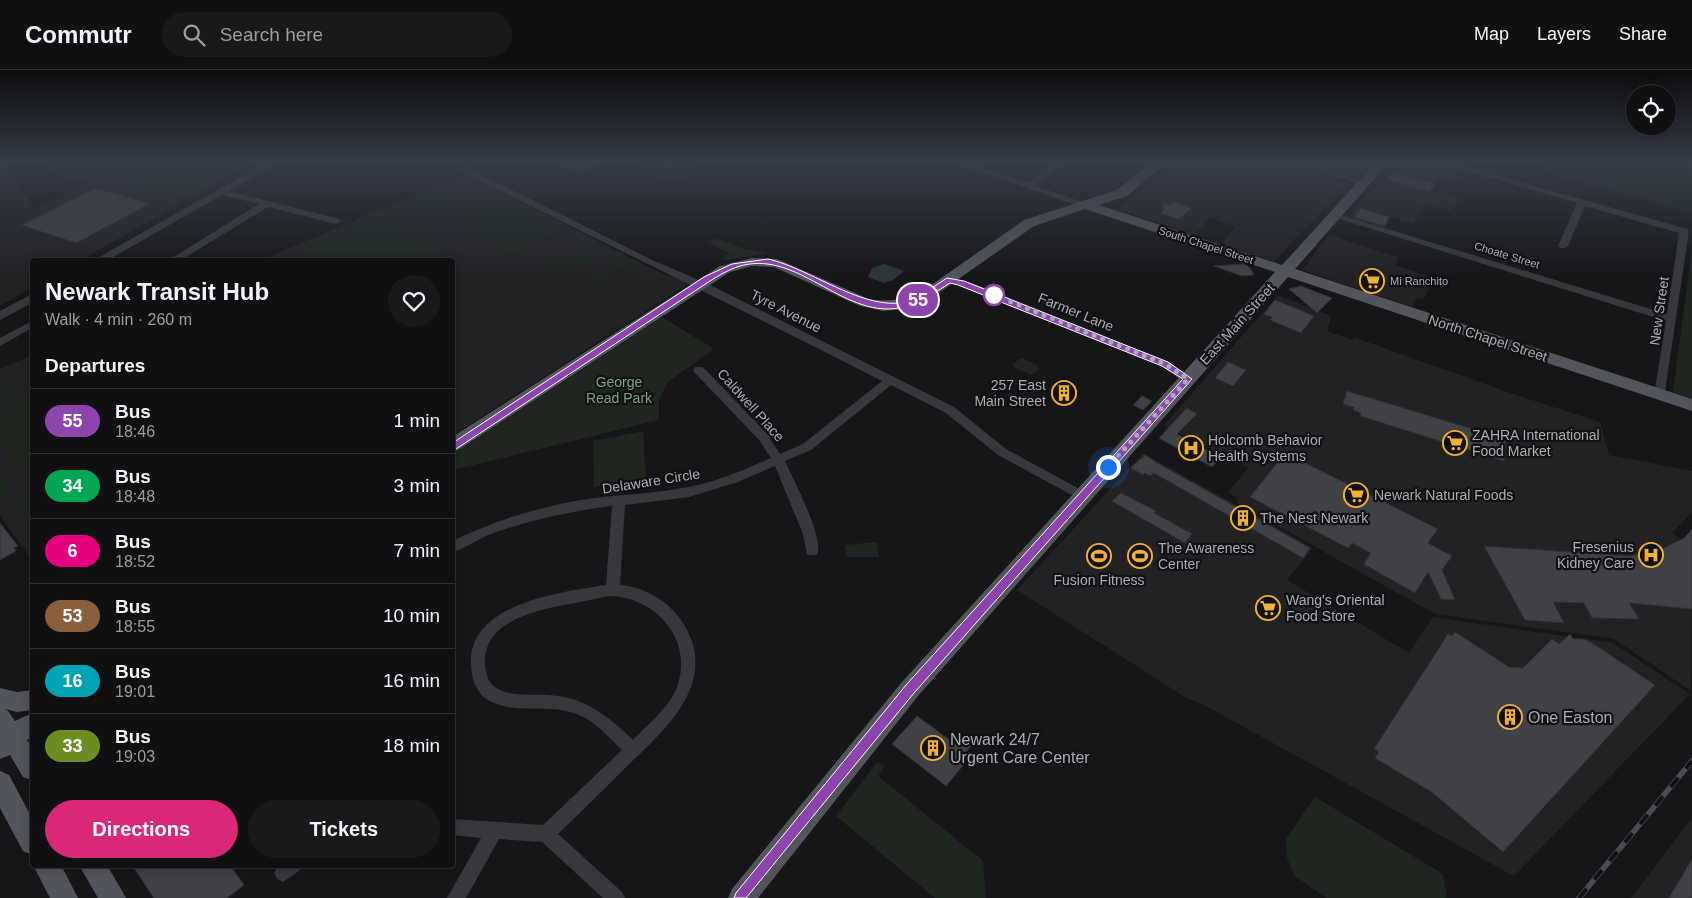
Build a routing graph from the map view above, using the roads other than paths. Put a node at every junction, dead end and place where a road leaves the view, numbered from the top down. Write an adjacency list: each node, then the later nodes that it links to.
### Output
1 (206, 201): 16 (street)
2 (253, 201): 10 (street)
3 (527, 201): 20 (street, Tyre Avenue)
4 (1056, 201): 12 (street)
5 (1073, 201): 11 (street, South Chapel Street)
6 (1099, 201): 11 (main road)
7 (1348, 201): 13 (main road, East Main Street)
8 (1577, 201): 9 (street)
9 (1582, 202): 15 (street); 23 (street, New Street)
10 (266, 204): 14 (street); 17 (street)
11 (1086, 205): 12 (main road); 18 (main road, South Chapel Street)
12 (1049, 215): 19 (main road)
13 (1335, 216): 18 (main road, East Main Street); 23 (street, Choate Street)
14 (336, 221)
15 (1563, 246)
16 (104, 258)
17 (177, 258)
18 (1285, 271): 27 (main road, East Main Street); 29 (main road, North Chapel Street)
19 (949, 280): 20 (main road); 27 (street, Farmer Lane)
20 (700, 284): 28 (street, Tyre Avenue); 31 (main road)
21 (30, 299): 22 (street)
22 (0, 316)
23 (1671, 319): 29 (street, New Street)
24 (30, 325): 25 (street)
25 (0, 343)
26 (699, 370): 32 (street, Caldwell Place)
27 (1188, 379): 33 (main road, East Main Street)
28 (889, 381): 32 (street, Delaware Circle); 33 (street, Tyre Avenue)
29 (1660, 395): 30 (main road, North Chapel Street)
30 (1692, 405)
31 (455, 444)
32 (779, 461): 34 (street, Delaware Circle); 36 (street, Caldwell Place)
33 (1083, 496): 49 (main road, East Main Street)
34 (619, 501): 35 (street, Delaware Circle); 37 (street)
35 (455, 546)
36 (812, 551)
37 (613, 590): 42 (street); 42 (street)
38 (0, 698): 39 (main road)
39 (30, 700)
40 (30, 724): 41 (main road)
41 (4, 735): 43 (main road)
42 (633, 750): 47 (street)
43 (30, 767)
44 (0, 783): 48 (main road)
45 (455, 827): 46 (street)
46 (494, 832): 47 (street); 54 (street)
47 (546, 834): 55 (street)
48 (30, 838)
49 (768, 865): 56 (main road, East Main Street); 57 (main road)
50 (48, 868): 52 (main road)
51 (94, 868): 53 (main road)
52 (65, 898)
53 (113, 898)
54 (456, 898)
55 (616, 898)
56 (741, 898)
57 (753, 898)

